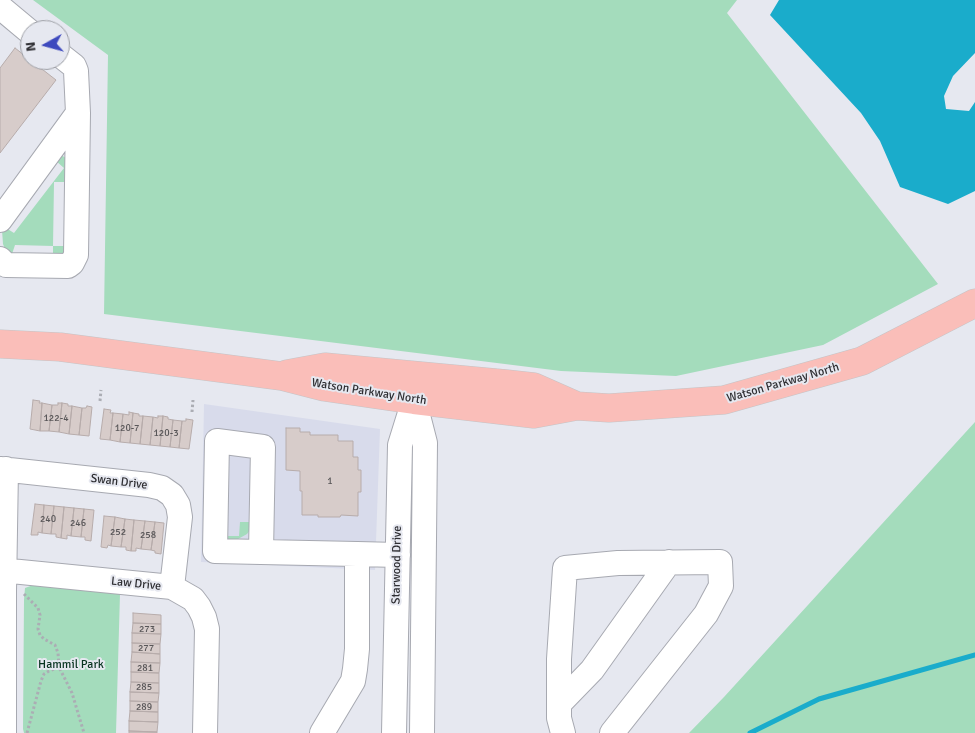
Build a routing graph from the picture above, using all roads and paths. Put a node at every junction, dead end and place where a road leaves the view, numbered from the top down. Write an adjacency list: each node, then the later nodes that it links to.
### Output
1 (0, 7): 2 (street)
2 (20, 24)
3 (70, 63): 4 (street)
4 (78, 113): 5 (street); 6 (street)
5 (0, 220)
6 (0, 259)
7 (975, 302): 9 (main road, Watson Parkway North)
8 (0, 344): 9 (main road, Watson Parkway North)
9 (415, 387): 17 (street, Starwood Drive); 30 (street)
10 (101, 390): 12 (path)
11 (193, 400): 13 (path)
12 (100, 401)
13 (192, 412)
14 (3, 469): 19 (street); 20 (street, Swan Drive)
15 (261, 552): 15 (street); 16 (street)
16 (357, 554): 17 (street); 28 (street)
17 (398, 554): 29 (street, Starwood Drive)
18 (669, 562): 23 (street); 23 (street); 32 (street)
19 (2, 570): 20 (street, Law Drive); 24 (street)
20 (172, 587): 27 (street, Law Drive)
21 (22, 592): 22 (path)
22 (59, 667): 25 (path); 26 (path)
23 (559, 704): 31 (street)
24 (4, 733)
25 (27, 733)
26 (84, 733)
27 (205, 733)
28 (322, 733)
29 (394, 733)
30 (422, 733)
31 (563, 733)
32 (612, 733)

